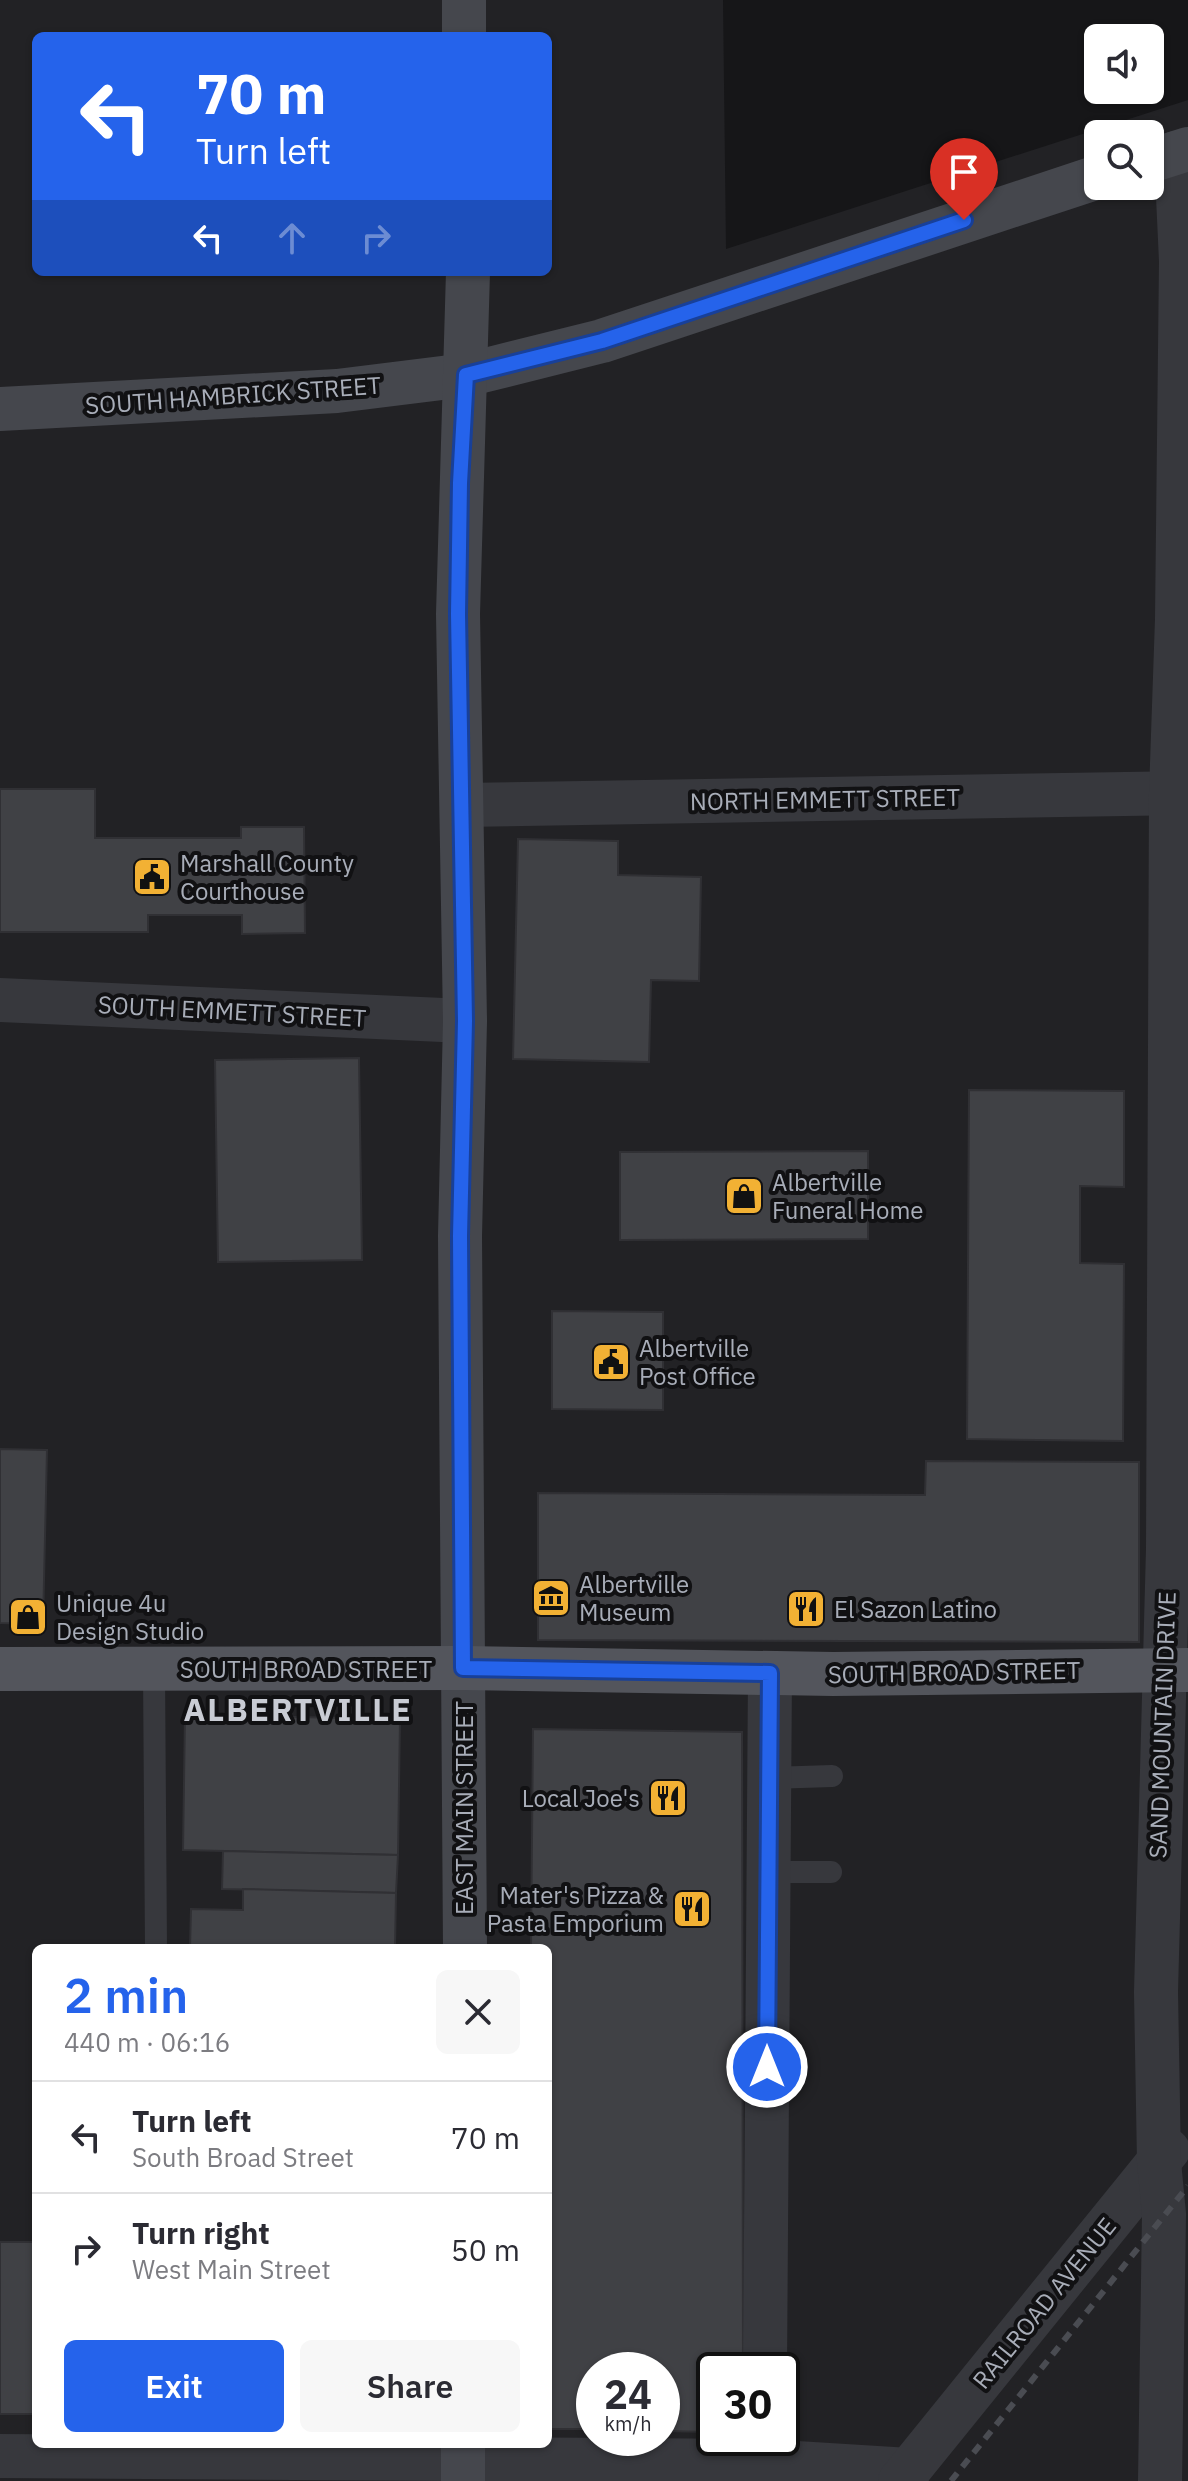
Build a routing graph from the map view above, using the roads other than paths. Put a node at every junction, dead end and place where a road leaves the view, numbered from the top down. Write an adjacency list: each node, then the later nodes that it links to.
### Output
1 (464, 0): 2 (main road)
2 (464, 32)
3 (1171, 154): 8 (street, SAND MOUNTAIN DRIVE)
4 (1084, 182): 6 (main road, SOUTH HAMBRICK STREET)
5 (468, 276): 6 (main road, EAST MAIN STREET)
6 (466, 375): 7 (main road, SOUTH HAMBRICK STREET); 9 (main road, EAST MAIN STREET)
7 (0, 409)
8 (1179, 793): 9 (street, NORTH EMMETT STREET); 15 (street, SAND MOUNTAIN DRIVE)
9 (462, 805): 11 (main road, EAST MAIN STREET)
10 (0, 1000): 11 (street, SOUTH EMMETT STREET)
11 (465, 1021): 12 (main road, EAST MAIN STREET)
12 (463, 1668): 14 (main road, SOUTH BROAD STREET); 16 (main road, SOUTH BROAD STREET); 22 (main road, EAST MAIN STREET)
13 (0, 1669): 14 (main road, SOUTH BROAD STREET)
14 (154, 1670): 21 (lane)
15 (1175, 1670): 16 (main road, SOUTH BROAD STREET); 24 (street, SAND MOUNTAIN DRIVE)
16 (770, 1673): 18 (street)
17 (832, 1776): 18 (lane)
18 (770, 1778): 19 (street)
19 (768, 1872): 20 (lane); 25 (street)
20 (831, 1872)
21 (156, 1944)
22 (465, 1944)
23 (1188, 2124): 24 (street, RAILROAD AVENUE)
24 (1159, 2162): 31 (street, RAILROAD AVENUE); 32 (street, SAND MOUNTAIN DRIVE)
25 (765, 2352)
26 (696, 2453): 30 (street)
27 (0, 2456): 29 (street)
28 (798, 2456): 31 (street)
29 (158, 2461): 30 (street)
30 (463, 2462)
31 (905, 2475)
32 (1160, 2481)

